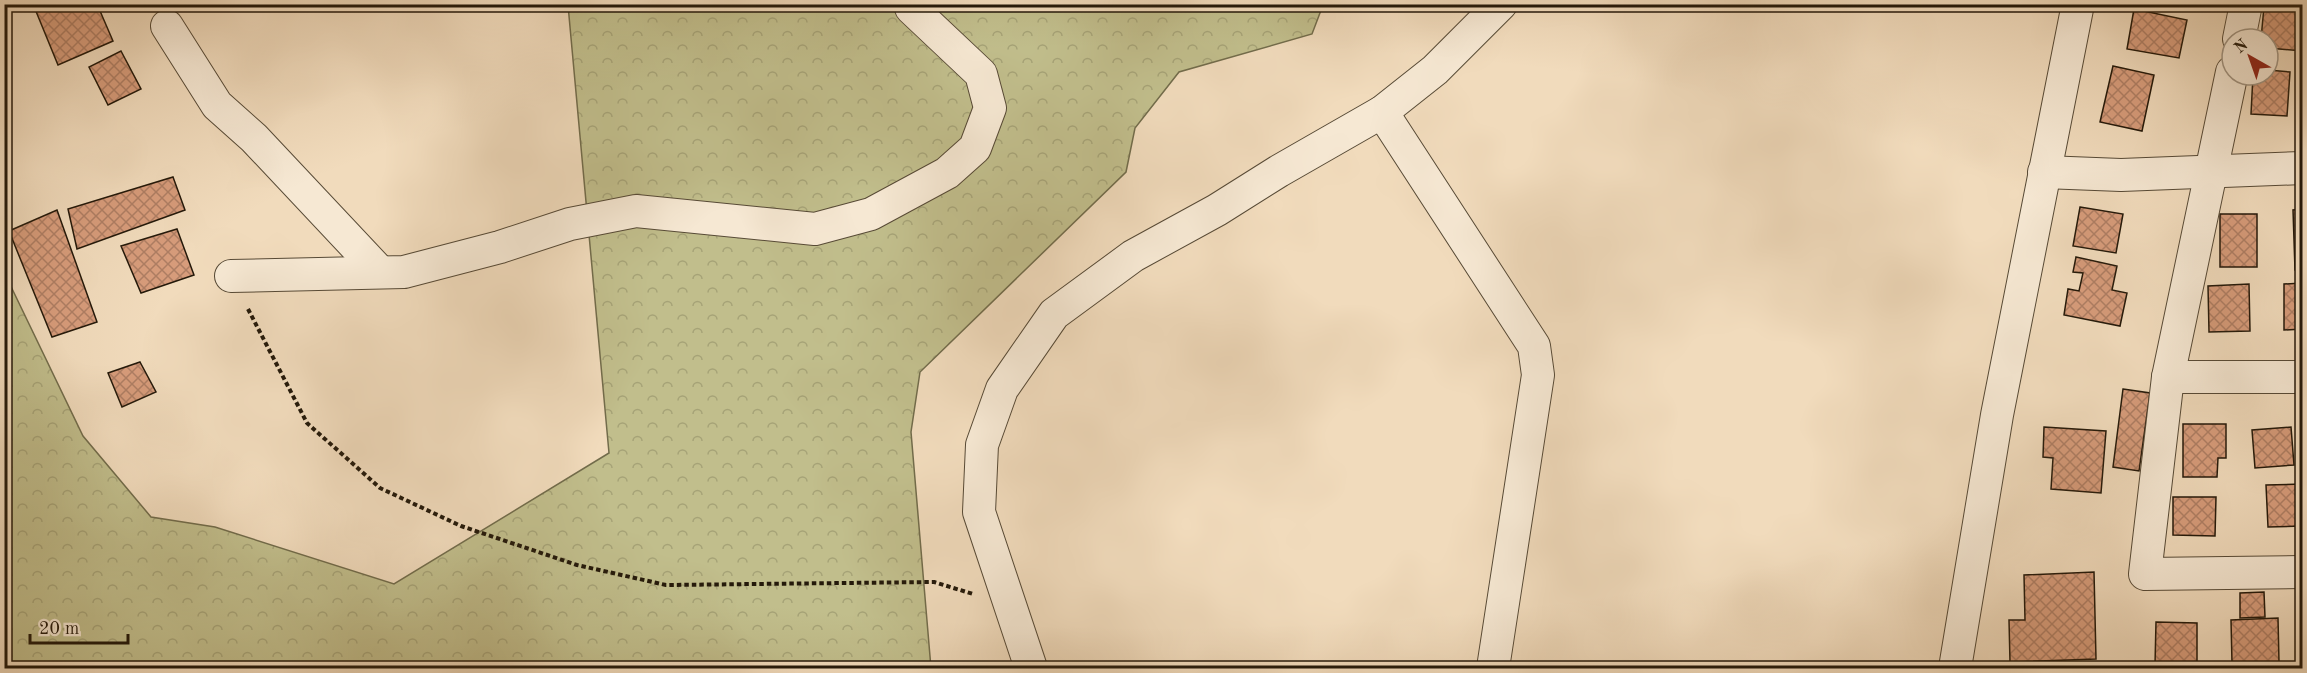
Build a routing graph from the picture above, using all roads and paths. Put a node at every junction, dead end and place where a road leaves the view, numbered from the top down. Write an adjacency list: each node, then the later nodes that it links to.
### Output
1 (910, 4): 12 (street)
2 (1501, 4): 8 (street)
3 (2078, 4): 10 (street)
4 (2246, 4): 6 (street)
5 (167, 26): 12 (street)
6 (2241, 27)
7 (2229, 87): 11 (street)
8 (1382, 112): 17 (street); 19 (street)
9 (2302, 168): 11 (street)
10 (2044, 172): 11 (street); 20 (street)
11 (2211, 172): 14 (street)
12 (380, 272): 13 (street)
13 (231, 276): 17 (path)
14 (2168, 377): 15 (street); 16 (street)
15 (2302, 377)
16 (2302, 572)
17 (1011, 606): 18 (street)
18 (1031, 669)
19 (1493, 669)
20 (1956, 669)

